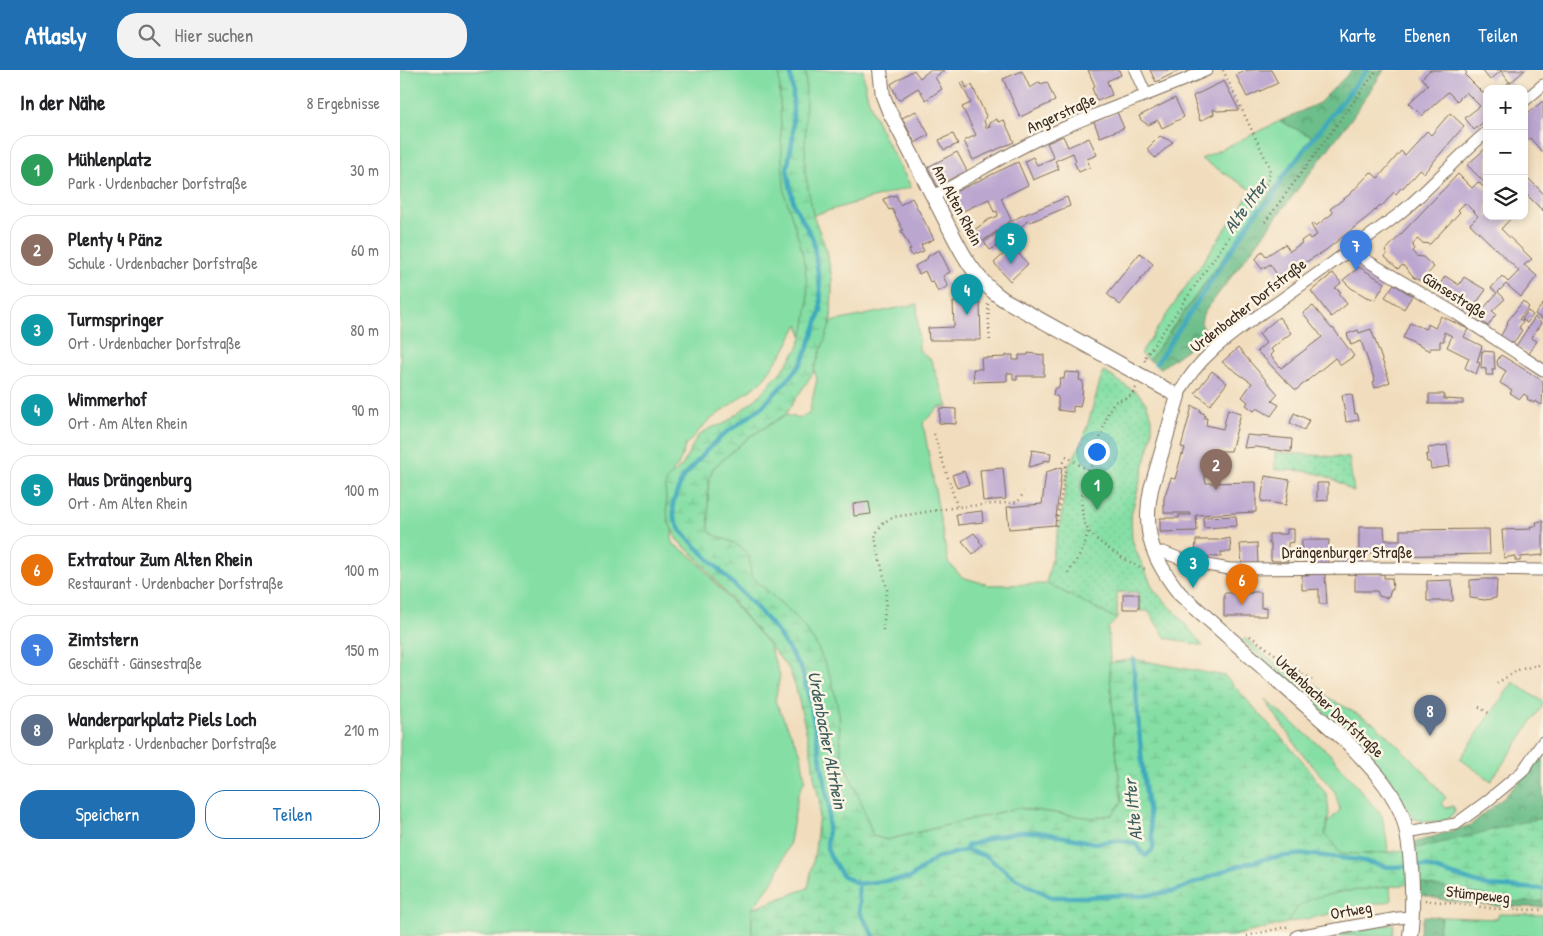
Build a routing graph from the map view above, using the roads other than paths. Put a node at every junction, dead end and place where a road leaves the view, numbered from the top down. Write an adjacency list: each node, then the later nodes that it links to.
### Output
1 (880, 70): 8 (street, Am Alten Rhein)
2 (1135, 70): 5 (street)
3 (1207, 70): 5 (street, Angerstraße)
4 (1543, 85): 6 (street)
5 (1146, 95): 8 (street, Angerstraße)
6 (1528, 98)
7 (1483, 136): 9 (street, Urdenbacher Dorfstraße)
8 (933, 196): 11 (street, Am Alten Rhein)
9 (1349, 250): 10 (street, Gänsestraße); 11 (street, Urdenbacher Dorfstraße)
10 (1543, 370)
11 (1178, 396): 12 (street, Urdenbacher Dorfstraße)
12 (1154, 553): 13 (street, Drängenburger Straße); 15 (street, Urdenbacher Dorfstraße)
13 (1543, 570)
14 (1543, 742): 15 (street)
15 (1407, 838): 16 (street, Urdenbacher Dorfstraße)
16 (1411, 917): 17 (street, Ortweg); 18 (street, Urdenbacher Dorfstraße)
17 (1296, 936)
18 (1410, 936)

